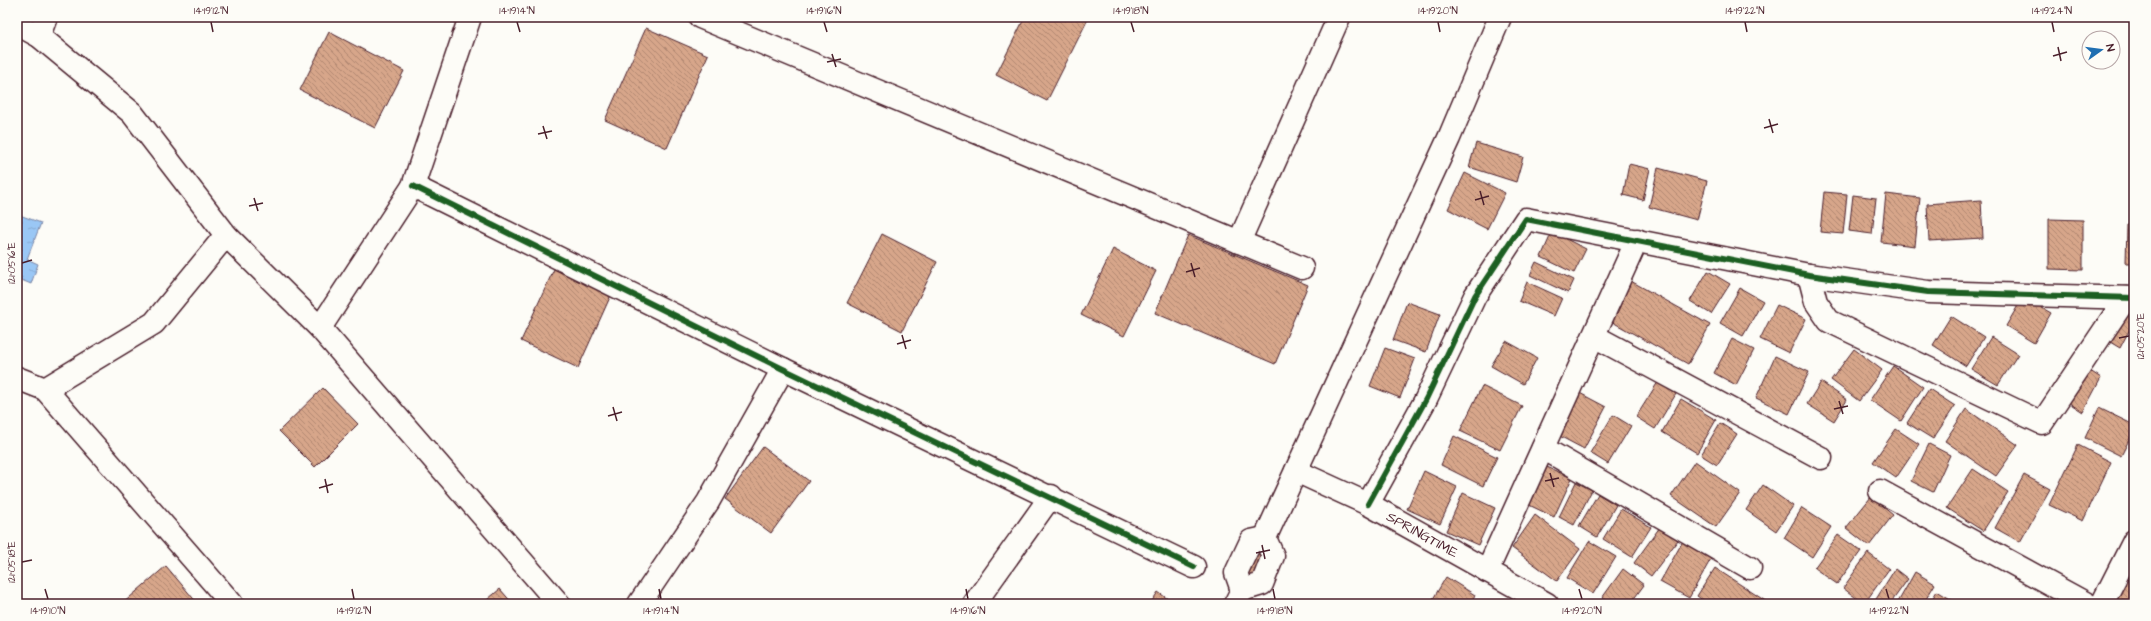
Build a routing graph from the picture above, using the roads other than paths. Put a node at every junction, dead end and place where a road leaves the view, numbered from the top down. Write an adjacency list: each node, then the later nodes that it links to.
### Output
1 (470, 17): 7 (street)
2 (700, 17): 10 (street)
3 (1339, 17): 10 (street)
4 (1500, 17): 21 (street)
5 (17, 24): 6 (street)
6 (42, 26): 8 (street)
7 (413, 186): 14 (street); 16 (street)
8 (226, 235): 14 (street); 18 (street)
9 (1637, 240): 12 (street); 15 (street); 24 (street)
10 (1239, 242): 11 (street)
11 (1302, 268)
12 (1809, 275): 13 (street); 13 (street)
13 (2130, 298)
14 (320, 328): 31 (street)
15 (1594, 336): 19 (street); 20 (street)
16 (783, 369): 23 (street); 32 (street)
17 (17, 378): 18 (street)
18 (45, 389): 30 (street)
19 (1543, 448): 27 (street); 28 (street)
20 (1821, 458)
21 (1296, 470): 24 (street, SPRINGTIME); 29 (street)
22 (1880, 491): 35 (street)
23 (1051, 496): 26 (street); 33 (street)
24 (1368, 504): 28 (street, SPRINGTIME)
25 (2134, 541): 36 (street)
26 (1194, 567)
27 (1750, 568)
28 (1487, 571): 34 (street, SPRINGTIME)
29 (1238, 597)
30 (232, 604)
31 (559, 604)
32 (639, 604)
33 (974, 604)
34 (1547, 604)
35 (2087, 604)
36 (2102, 604)

